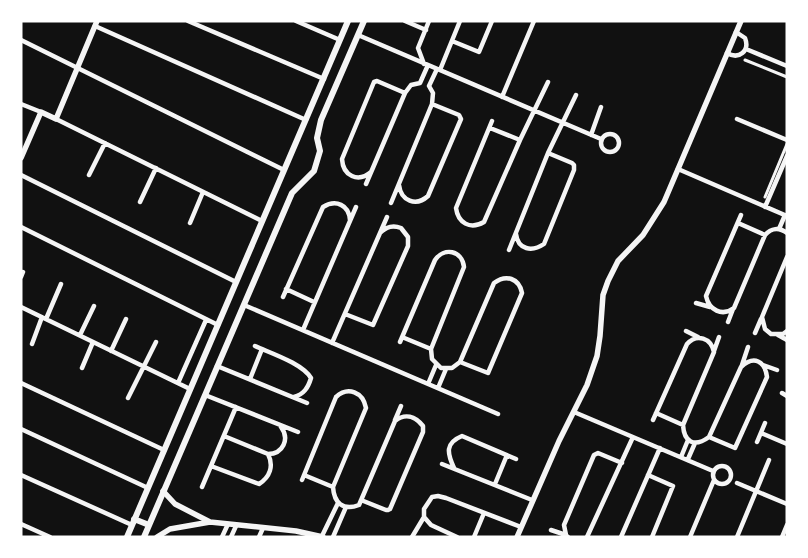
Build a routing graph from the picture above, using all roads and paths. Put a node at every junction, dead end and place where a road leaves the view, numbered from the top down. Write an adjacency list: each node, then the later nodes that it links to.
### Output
1 (188, 21): 26 (street)
2 (296, 21): 16 (street)
3 (348, 21): 16 (main road)
4 (364, 21): 14 (main road)
5 (406, 21): 12 (street)
6 (429, 21): 12 (street)
7 (460, 21): 17 (street)
8 (492, 21): 17 (street)
9 (534, 21): 30 (street)
10 (740, 21): 13 (street)
11 (96, 24): 23 (street); 38 (street)
12 (426, 30): 21 (street)
13 (736, 32): 18 (street); 19 (street)
14 (358, 35): 21 (street); 85 (main road)
15 (21, 40): 23 (street)
16 (340, 40): 26 (main road)
17 (452, 41): 24 (street)
18 (746, 49): 19 (street); 22 (street)
19 (727, 54): 52 (street)
20 (745, 60): 25 (street)
21 (426, 64): 24 (street); 28 (street)
22 (787, 66)
23 (78, 67): 36 (street); 53 (street)
24 (438, 69): 30 (street); 32 (street)
25 (787, 77)
26 (324, 79): 38 (main road)
27 (548, 82): 34 (street)
28 (405, 93): 54 (street); 54 (street)
29 (576, 95): 40 (street)
30 (502, 97): 34 (street)
31 (21, 104): 35 (street)
32 (432, 104): 58 (street); 58 (street)
33 (602, 107): 42 (street)
34 (535, 111): 40 (street); 43 (street)
35 (41, 112): 36 (street); 50 (street)
36 (56, 119): 46 (street)
37 (737, 119): 45 (street)
38 (306, 120): 53 (main road)
39 (492, 121): 41 (street)
40 (563, 123): 42 (street); 48 (street)
41 (490, 128): 43 (street); 43 (street)
42 (591, 135): 44 (street)
43 (520, 140)
44 (601, 140): 44 (street)
45 (787, 140)
46 (105, 143): 51 (street); 56 (street)
47 (787, 144): 60 (street)
48 (548, 152): 75 (street); 75 (street)
49 (787, 156): 64 (street)
50 (21, 158)
51 (156, 168): 59 (street); 61 (street)
52 (678, 169): 64 (street); 139 (street)
53 (284, 170): 69 (main road)
54 (371, 172): 57 (street)
55 (21, 175): 79 (street)
56 (89, 175)
57 (366, 184)
58 (399, 185): 62 (street)
59 (203, 192): 69 (street); 70 (street)
60 (765, 197)
61 (140, 202)
62 (391, 203)
63 (356, 207): 68 (street)
64 (765, 207): 66 (street)
65 (741, 215): 71 (street)
66 (786, 216): 73 (street)
67 (387, 217): 74 (street)
68 (350, 220): 81 (street); 83 (street)
69 (262, 222): 79 (main road)
70 (190, 223)
71 (738, 223): 76 (street); 88 (street)
72 (21, 227): 94 (street)
73 (784, 231): 76 (street)
74 (380, 233): 90 (street); 90 (street)
75 (516, 233): 77 (street)
76 (764, 235): 89 (street)
77 (508, 250)
78 (787, 257): 91 (street)
79 (236, 282): 96 (main road)
80 (61, 284): 92 (street)
81 (286, 289): 82 (street); 83 (street)
82 (283, 297)
83 (314, 302): 97 (street)
84 (696, 303): 88 (street)
85 (244, 305): 97 (street); 122 (main road)
86 (94, 306): 101 (street)
87 (21, 307): 92 (street)
88 (711, 307): 89 (street)
89 (734, 308): 95 (street)
90 (345, 314): 108 (street)
91 (762, 317): 100 (street); 102 (street)
92 (44, 318): 101 (street); 109 (street)
93 (126, 319): 114 (street)
94 (206, 320): 96 (street); 116 (street)
95 (728, 322)
96 (218, 325): 117 (main road)
97 (302, 330): 108 (street)
98 (686, 331): 104 (street)
99 (787, 331): 102 (street)
100 (755, 333)
101 (80, 335): 106 (street)
102 (778, 335): 105 (street)
103 (720, 337): 115 (street)
104 (701, 338): 115 (street); 140 (street)
105 (787, 340)
106 (93, 342): 114 (street); 125 (street)
107 (156, 342): 120 (street)
108 (332, 343): 131 (street)
109 (32, 344)
110 (255, 346): 112 (street)
111 (748, 347): 124 (street)
112 (262, 349): 128 (street); 135 (street)
113 (432, 349): 113 (street); 123 (street)
114 (112, 351): 120 (street)
115 (714, 352): 145 (street)
116 (190, 357): 117 (street); 121 (street)
117 (202, 362): 127 (main road)
118 (460, 362): 118 (street); 123 (street)
119 (763, 364): 124 (street); 126 (street); 152 (street)
120 (144, 366): 130 (street); 134 (street)
121 (186, 366): 127 (street); 130 (street)
122 (217, 366): 128 (street); 133 (main road)
123 (441, 367): 131 (street); 131 (street)
124 (741, 367): 152 (street)
125 (82, 368)
126 (777, 370)
127 (198, 372): 132 (main road)
128 (250, 379): 135 (street)
129 (21, 383): 157 (street)
130 (178, 383): 132 (street)
131 (433, 386): 141 (street)
132 (190, 389): 157 (main road)
133 (205, 394): 138 (street); 177 (main road)
134 (128, 398)
135 (294, 398): 136 (street)
136 (306, 403)
137 (401, 406): 143 (street)
138 (236, 407): 146 (street); 150 (street)
139 (574, 412): 151 (street); 180 (street)
140 (656, 413): 142 (street); 145 (street)
141 (498, 414)
142 (653, 420)
143 (395, 421): 179 (street); 179 (street)
144 (765, 423): 149 (street)
145 (683, 424): 153 (street)
146 (280, 426): 148 (street); 158 (street)
147 (21, 429): 176 (street)
148 (298, 432)
149 (761, 433): 154 (street); 155 (street)
150 (224, 436): 158 (street); 166 (street)
151 (634, 437): 156 (street); 164 (street)
152 (709, 437): 153 (street)
153 (691, 442): 160 (street); 162 (street)
154 (758, 442)
155 (787, 444)
156 (660, 448): 160 (street); 170 (street)
157 (164, 450): 176 (main road)
158 (268, 454): 166 (street)
159 (507, 455): 161 (street); 167 (street); 173 (street)
160 (681, 457): 162 (street)
161 (516, 458)
162 (688, 459): 168 (street)
163 (769, 460): 178 (street)
164 (622, 463): 197 (street); 198 (street)
165 (442, 464): 167 (street)
166 (211, 466): 174 (street)
167 (454, 468): 173 (street)
168 (714, 471): 171 (street); 171 (street)
169 (21, 475): 185 (street)
170 (648, 475): 213 (street); 214 (street)
171 (714, 480): 215 (street)
172 (737, 483): 178 (street)
173 (495, 484): 180 (street)
174 (202, 487)
175 (333, 487): 175 (street); 182 (street)
176 (148, 488): 185 (main road)
177 (163, 491): 186 (street); 189 (main road)
178 (756, 491): 181 (street); 216 (street)
179 (361, 500): 182 (street)
180 (532, 500): 192 (street)
181 (787, 504)
182 (342, 505): 206 (street); 207 (street)
183 (484, 513): 184 (street); 192 (street); 211 (street)
184 (424, 518): 195 (street); 208 (street)
185 (133, 522): 189 (main road); 200 (main road)
186 (210, 522): 188 (street); 202 (street)
187 (21, 524): 199 (street)
188 (228, 524): 191 (street); 203 (street)
189 (149, 525): 201 (main road)
190 (787, 525): 217 (street)
191 (236, 526): 193 (street); 204 (street)
192 (521, 527): 212 (street)
193 (263, 528): 196 (street); 205 (street)
194 (551, 530): 197 (street)
195 (443, 531): 209 (street); 210 (street)
196 (294, 534): 206 (street)
197 (567, 536)
198 (588, 536)
199 (50, 537)
200 (127, 537)
201 (144, 537)
202 (157, 537)
203 (222, 537)
204 (231, 537)
205 (259, 537)
206 (322, 537)
207 (333, 537)
208 (412, 537)
209 (441, 537)
210 (456, 537)
211 (474, 537)
212 (518, 537)
213 (621, 537)
214 (652, 537)
215 (690, 537)
216 (737, 537)
217 (782, 537)

